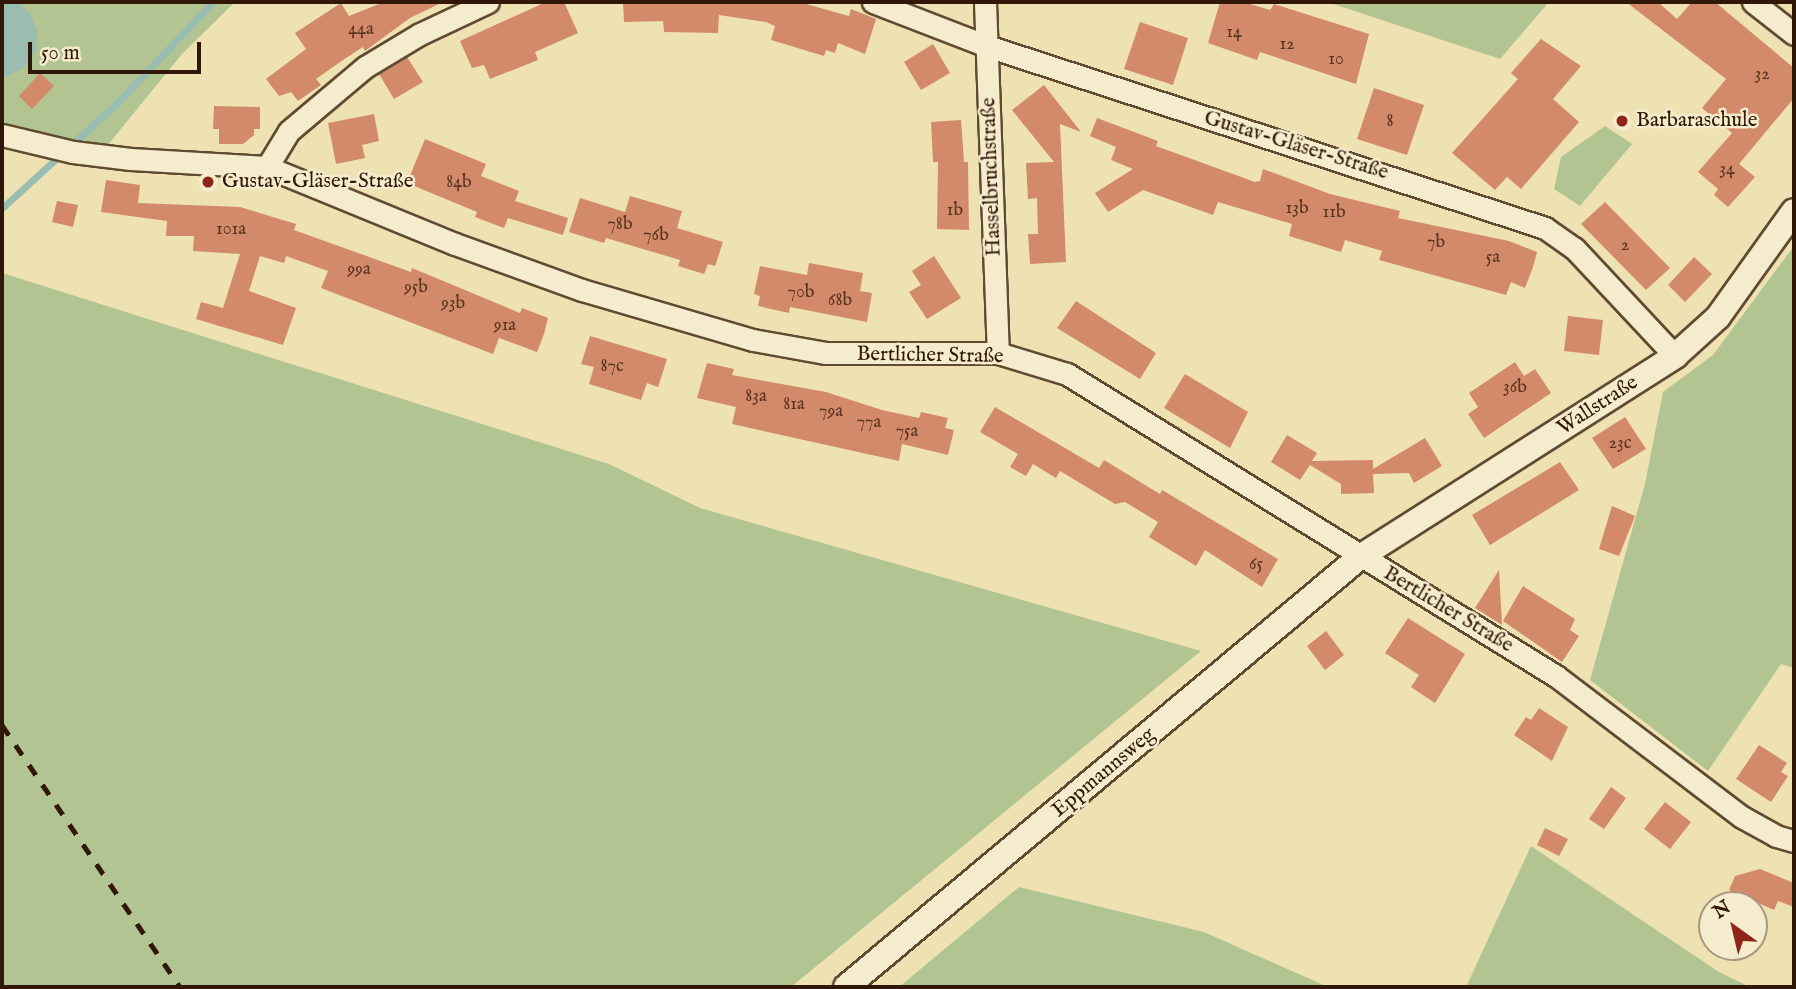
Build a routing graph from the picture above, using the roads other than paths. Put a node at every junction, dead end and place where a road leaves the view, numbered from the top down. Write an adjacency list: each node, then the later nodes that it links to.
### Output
1 (488, 2): 8 (street)
2 (873, 2): 6 (street, Gustav-Gläser-Straße)
3 (985, 2): 6 (street, Hasselbruchstraße)
4 (1753, 2): 5 (street)
5 (1794, 34)
6 (987, 46): 10 (street, Hasselbruchstraße); 11 (street, Gustav-Gläser-Straße)
7 (2, 135): 8 (street, Bertlicher Straße)
8 (267, 167): 10 (street, Bertlicher Straße)
9 (1794, 211): 11 (street, Wallstraße)
10 (998, 353): 12 (street, Bertlicher Straße)
11 (1675, 356): 12 (street, Wallstraße)
12 (1360, 557): 13 (street, Bertlicher Straße); 14 (street, Eppmannsweg)
13 (1794, 841)
14 (845, 987)

